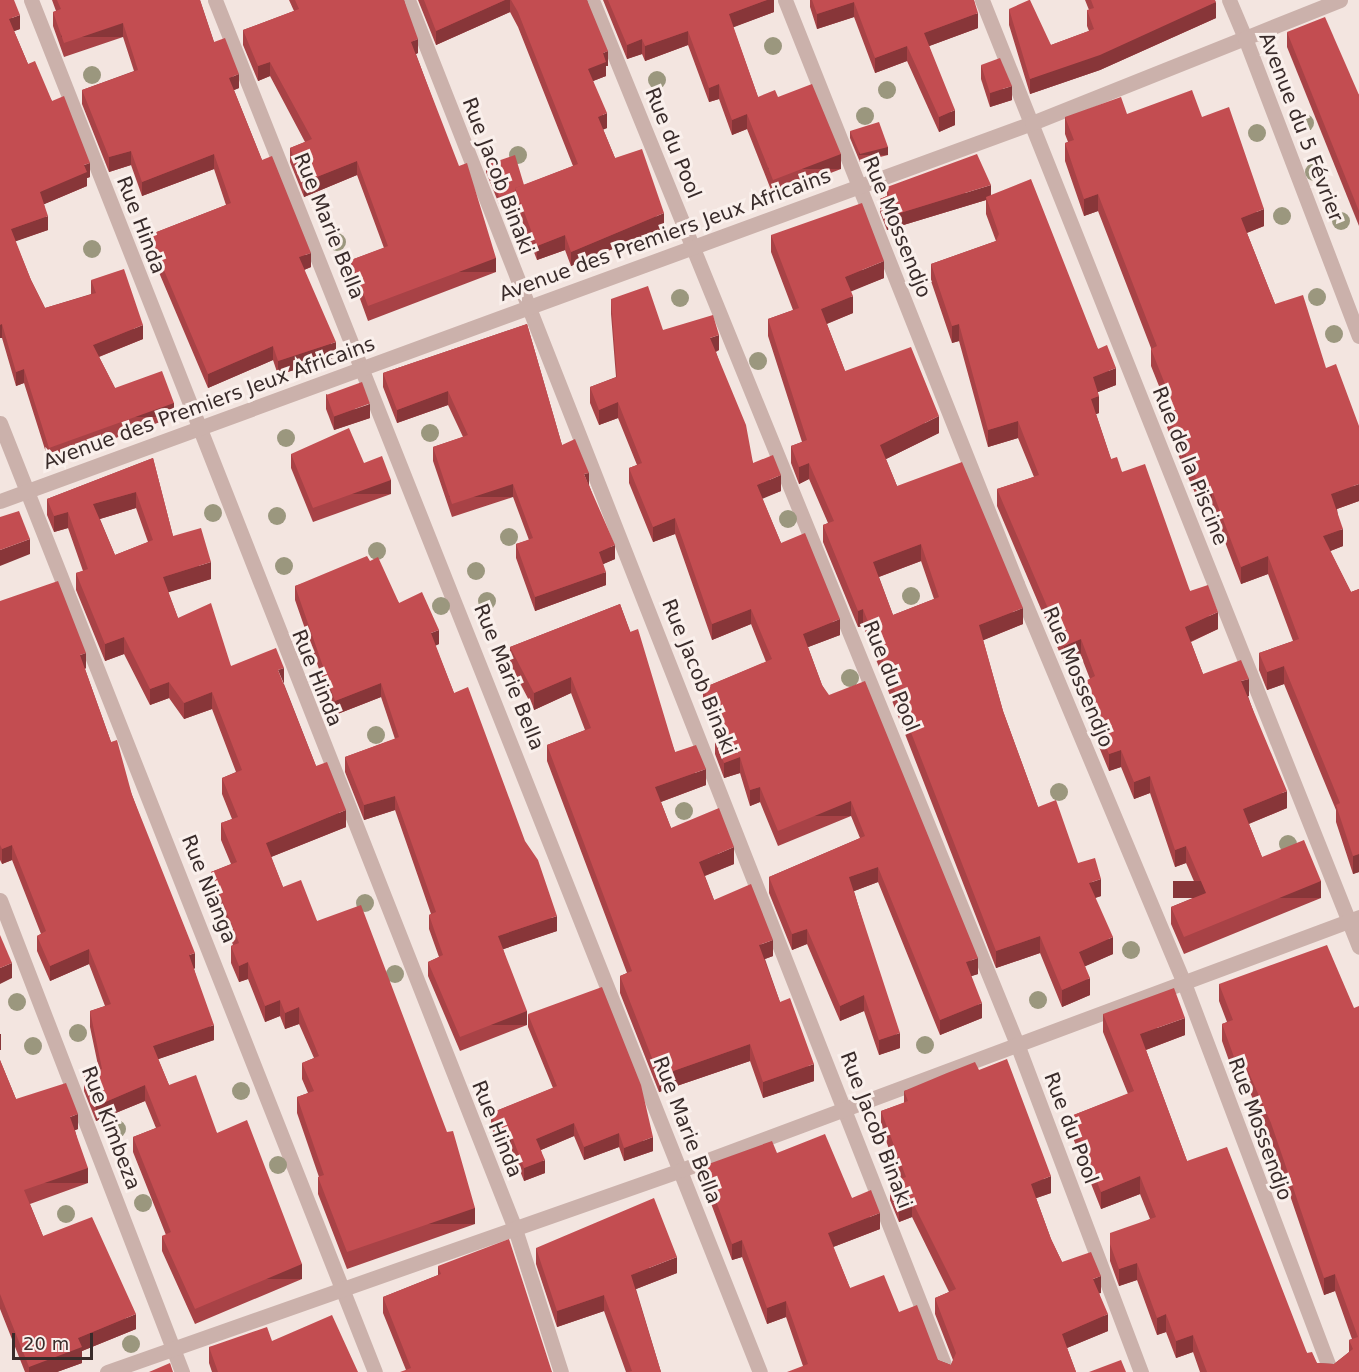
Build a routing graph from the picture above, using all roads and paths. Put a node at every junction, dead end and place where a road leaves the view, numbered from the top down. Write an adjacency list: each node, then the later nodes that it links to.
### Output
1 (31, 0): 17 (street, Rue Hinda)
2 (215, 0): 15 (street, Rue Marie Bella)
3 (408, 0): 13 (street, Rue Jacob Binaki)
4 (592, 0): 12 (street, Rue du Pool)
5 (785, 0): 11 (street, Rue Mossendjo)
6 (982, 0): 10 (street, Rue de la Piscine)
7 (1229, 0): 9 (street, Avenue du 5 Février)
8 (1340, 0): 9 (street, Avenue des Premiers Jeux Africains)
9 (1245, 38): 10 (street, Avenue des Premiers Jeux Africains); 14 (street, Avenue du 5 Février)
10 (1032, 123): 11 (street, Avenue des Premiers Jeux Africains); 21 (street, Rue de la Piscine)
11 (858, 186): 12 (street, Avenue des Premiers Jeux Africains); 23 (street, Rue Mossendjo)
12 (694, 248): 13 (street, Avenue des Premiers Jeux Africains); 24 (street, Rue du Pool)
13 (526, 309): 15 (street, Avenue des Premiers Jeux Africains); 25 (street, Rue Jacob Binaki)
14 (1359, 336)
15 (364, 369): 17 (street, Avenue des Premiers Jeux Africains); 26 (street, Rue Marie Bella)
16 (0, 423): 18 (street, Rue Nianga)
17 (196, 431): 18 (street, Avenue des Premiers Jeux Africains); 27 (street, Rue Hinda)
18 (26, 491): 19 (street, Avenue des Premiers Jeux Africains); 28 (street, Rue Nianga)
19 (0, 501)
20 (0, 900): 29 (street, Rue Kimbeza)
21 (1354, 919): 22 (street, Rue de la Piscine); 23 (street)
22 (1359, 947)
23 (1184, 983): 24 (street); 37 (street, Rue Mossendjo)
24 (1017, 1044): 25 (street); 36 (street, Rue du Pool)
25 (844, 1106): 26 (street); 35 (street, Rue Jacob Binaki)
26 (681, 1170): 27 (street); 34 (street, Rue Marie Bella)
27 (515, 1229): 28 (street); 33 (street, Rue Hinda)
28 (344, 1292): 29 (street); 32 (street, Rue Nianga)
29 (174, 1347): 30 (street); 31 (street, Rue Kimbeza)
30 (107, 1372)
31 (182, 1372)
32 (375, 1372)
33 (561, 1372)
34 (760, 1372)
35 (947, 1372)
36 (1141, 1372)
37 (1330, 1372)

